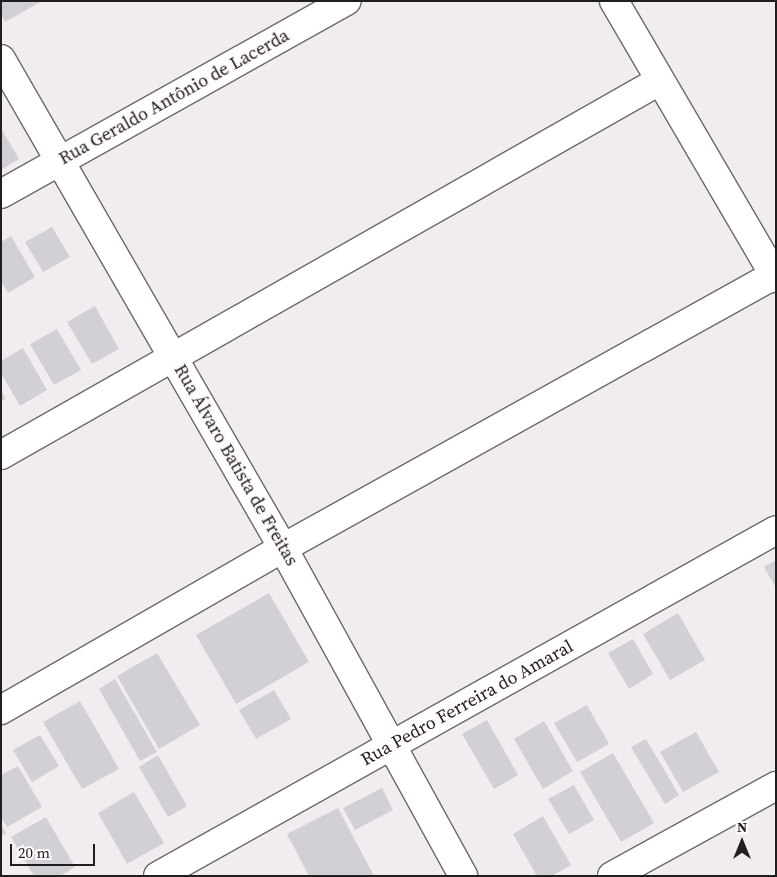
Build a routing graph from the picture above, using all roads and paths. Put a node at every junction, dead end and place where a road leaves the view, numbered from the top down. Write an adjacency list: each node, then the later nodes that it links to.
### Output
1 (347, 1): 5 (street, Rua Geraldo Antônio de Lacerda)
2 (614, 1): 4 (street)
3 (1, 59): 5 (street, Rua Álvaro Batista de Freitas)
4 (659, 81): 7 (street); 8 (street)
5 (59, 160): 6 (street, Rua Geraldo Antônio de Lacerda); 8 (street, Rua Álvaro Batista de Freitas)
6 (1, 194)
7 (775, 277): 11 (street)
8 (174, 356): 9 (street); 11 (street, Rua Álvaro Batista de Freitas)
9 (1, 455)
10 (776, 530): 13 (street, Rua Pedro Ferreira do Amaral)
11 (283, 548): 12 (street); 13 (street, Rua Álvaro Batista de Freitas)
12 (1, 710)
13 (391, 745): 15 (street, Rua Pedro Ferreira do Amaral); 16 (street, Rua Álvaro Batista de Freitas)
14 (776, 786): 17 (street)
15 (158, 876)
16 (463, 876)
17 (612, 876)

